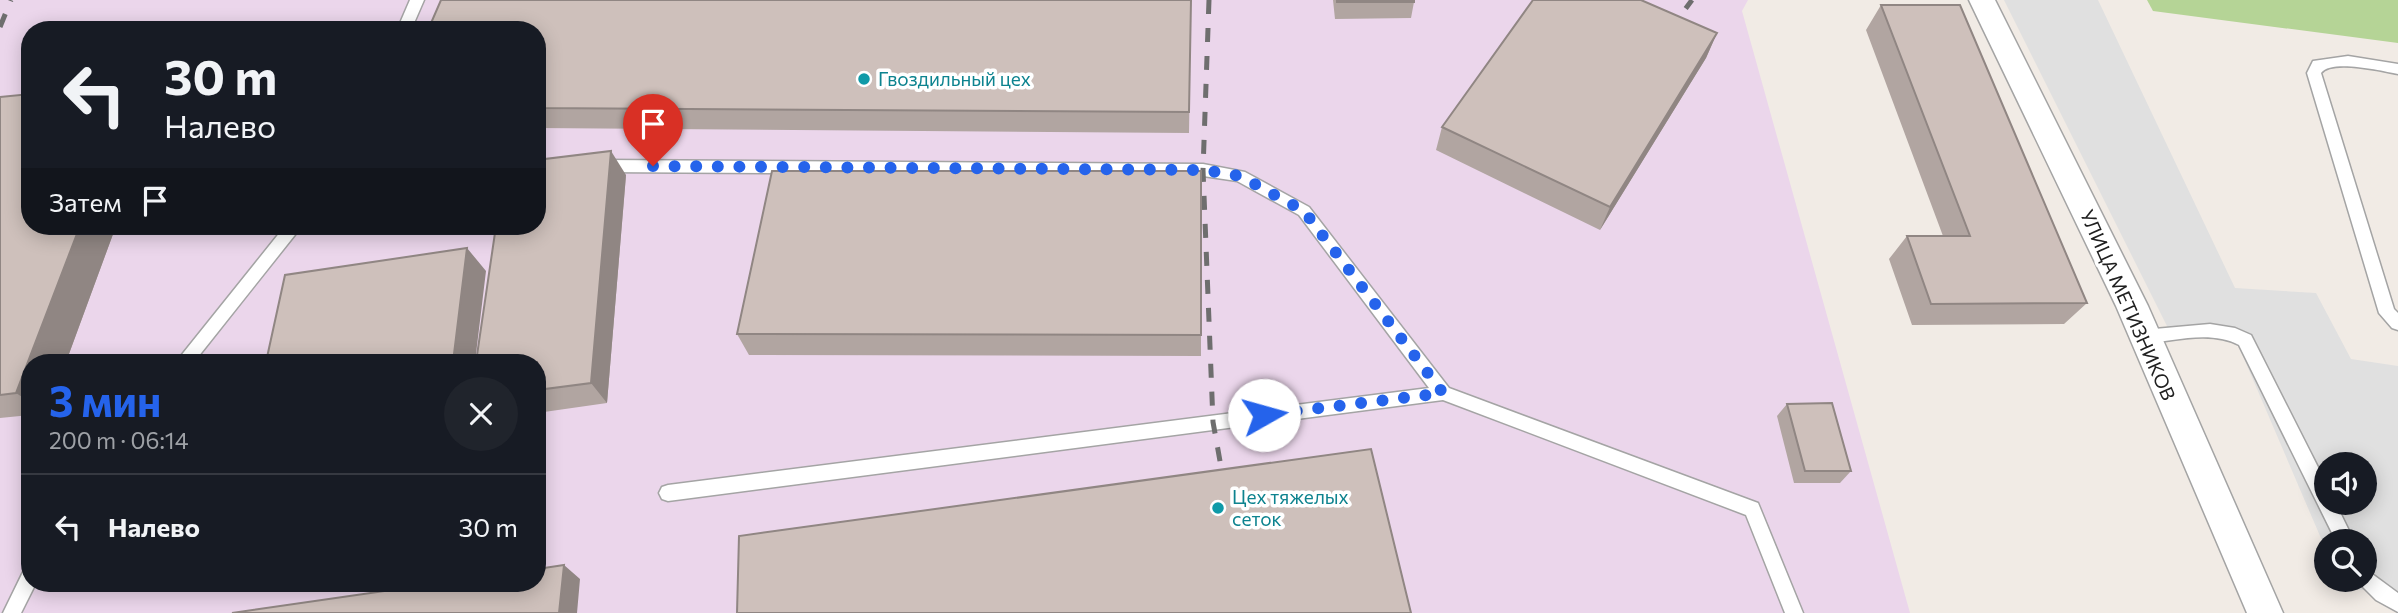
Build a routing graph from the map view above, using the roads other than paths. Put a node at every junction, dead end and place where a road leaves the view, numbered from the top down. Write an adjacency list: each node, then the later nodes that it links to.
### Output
1 (417, 0): 3 (lane)
2 (1982, 0): 8 (street, УЛИЦА МЕТИЗНИКОВ)
3 (408, 21)
4 (2398, 69): 7 (lane)
5 (589, 166): 10 (lane)
6 (287, 235): 9 (lane)
7 (2398, 323)
8 (2143, 337): 11 (lane); 18 (street, УЛИЦА МЕТИЗНИКОВ)
9 (190, 354)
10 (1443, 393): 12 (lane); 17 (lane)
11 (2314, 478)
12 (668, 493)
13 (2377, 589): 15 (lane)
14 (21, 592): 16 (lane)
15 (2398, 603)
16 (12, 613)
17 (1794, 613)
18 (2265, 613)

